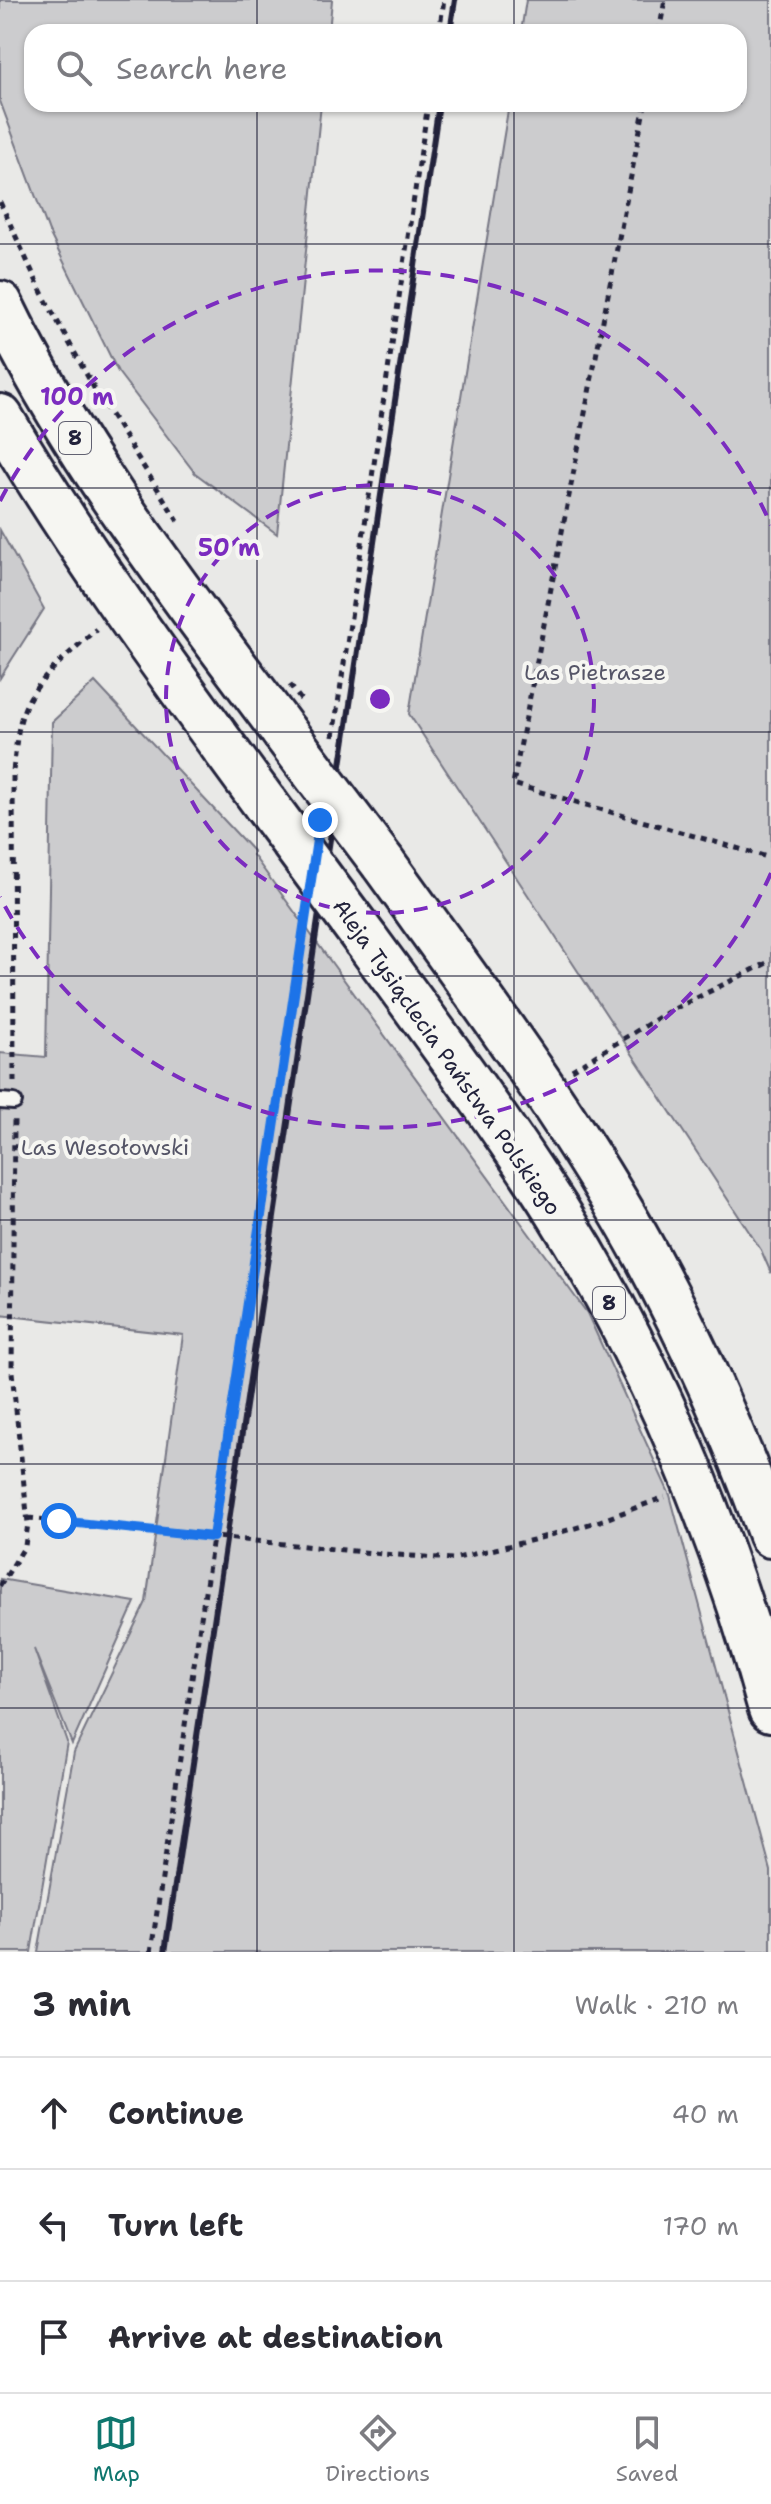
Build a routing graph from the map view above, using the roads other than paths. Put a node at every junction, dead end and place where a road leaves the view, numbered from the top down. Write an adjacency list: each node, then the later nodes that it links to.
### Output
1 (0, 304): 3 (highway, 8, bridge)
2 (0, 417): 4 (highway, Aleja Tysiąclecia Państwa Polskiego / 8, bridge)
3 (771, 1535)
4 (771, 1709)

